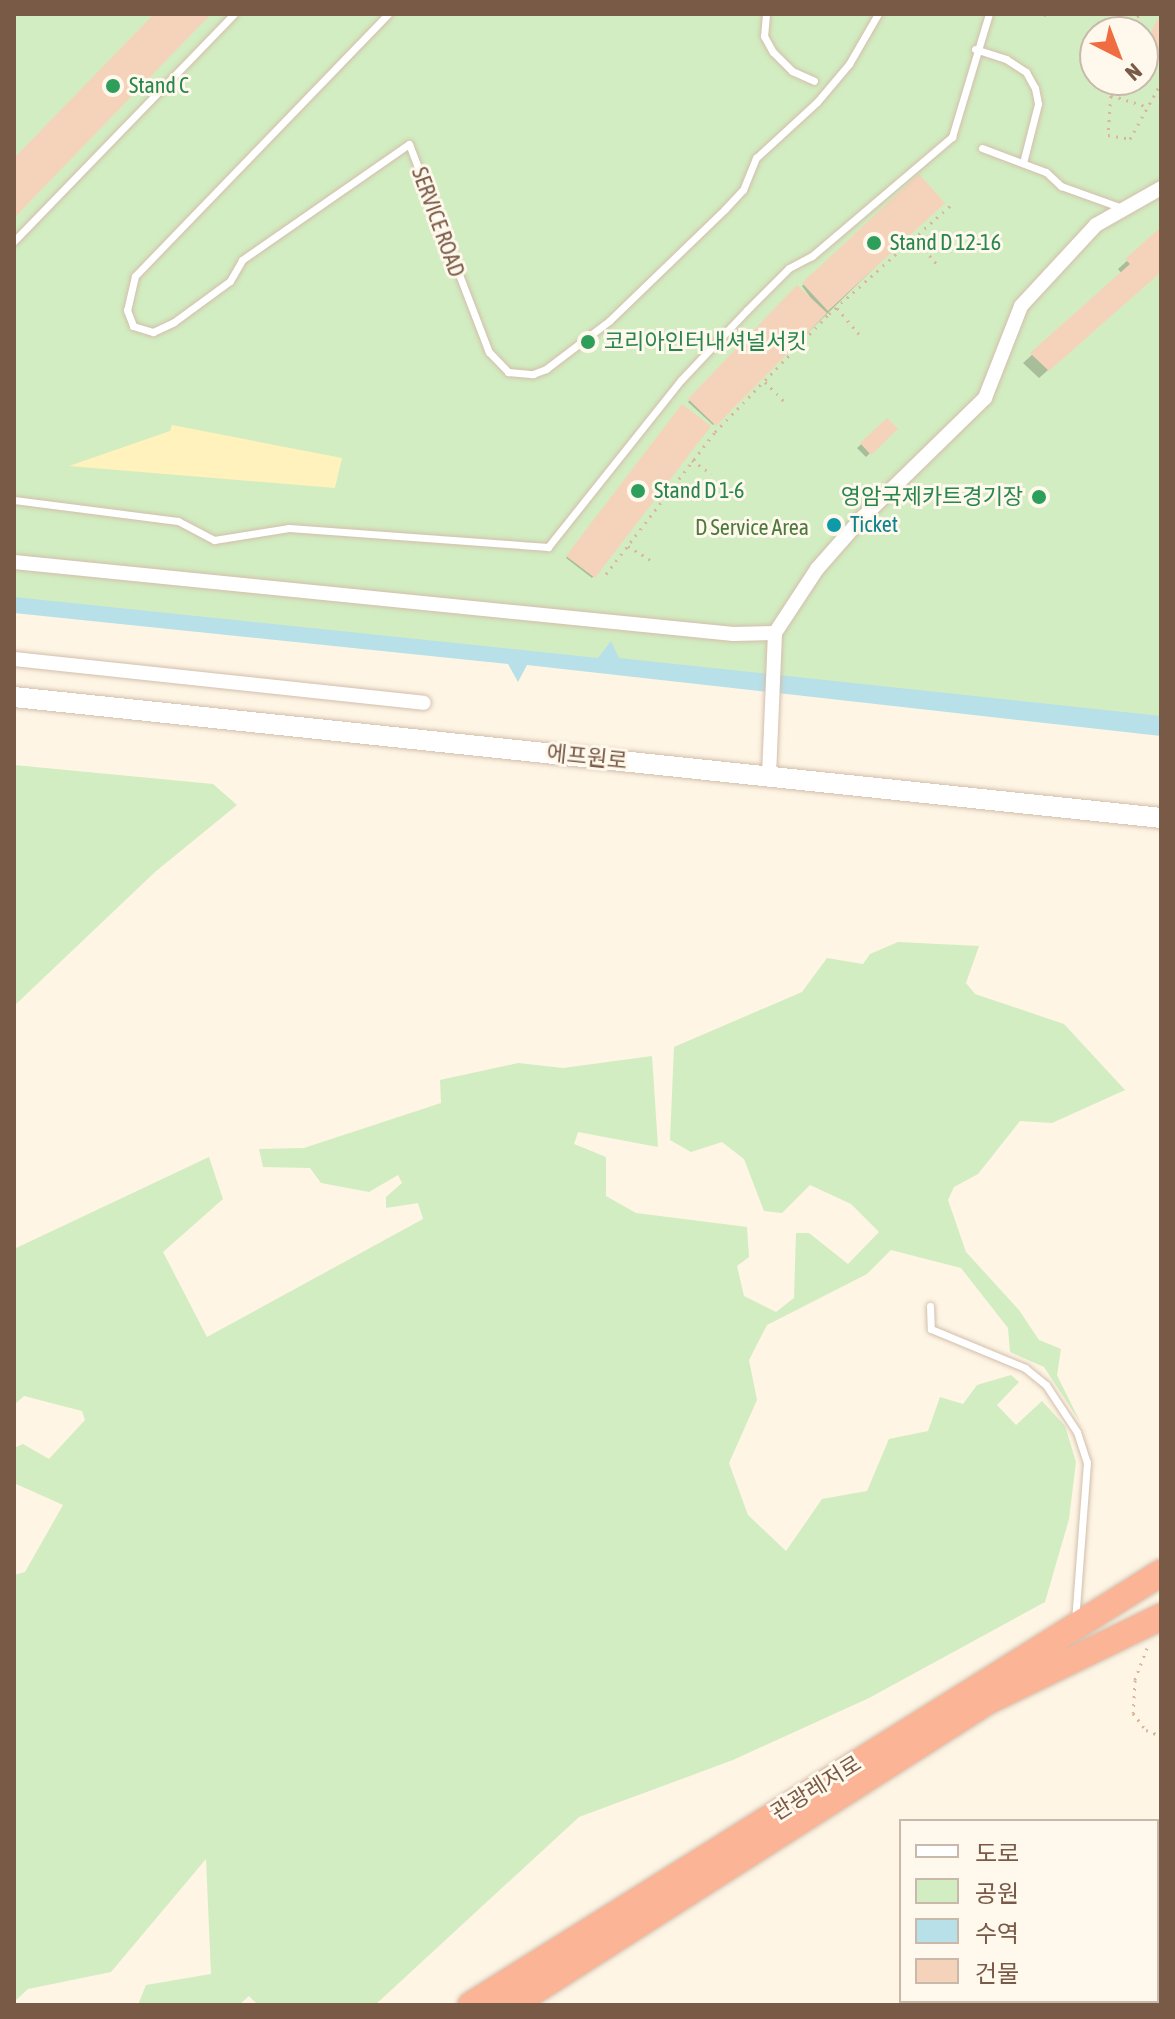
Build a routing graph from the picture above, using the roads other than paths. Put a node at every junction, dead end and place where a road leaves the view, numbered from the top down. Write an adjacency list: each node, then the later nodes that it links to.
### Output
1 (234, 14): 12 (lane)
2 (388, 14): 4 (lane, SERVICE ROAD)
3 (766, 14): 7 (lane)
4 (878, 14)
5 (989, 14): 6 (lane)
6 (975, 49): 9 (lane); 13 (lane)
7 (814, 81)
8 (982, 148): 9 (lane)
9 (1023, 163): 11 (lane)
10 (1161, 188): 11 (street)
11 (1126, 209): 15 (street)
12 (14, 241)
13 (14, 500)
14 (14, 562): 15 (street)
15 (775, 633): 19 (street)
16 (14, 659): 18 (street)
17 (14, 697): 19 (street, 에프원로)
18 (424, 703)
19 (769, 776): 20 (street, 에프원로)
20 (1161, 818)
21 (930, 1306): 24 (lane)
22 (1160, 1578): 24 (highway, 관광레저로); 25 (highway, 관광레저로)
23 (1161, 1617): 25 (highway)
24 (1074, 1627): 26 (highway, 관광레저로)
25 (989, 1700): 27 (highway, 관광레저로)
26 (471, 2005)
27 (512, 2005)

